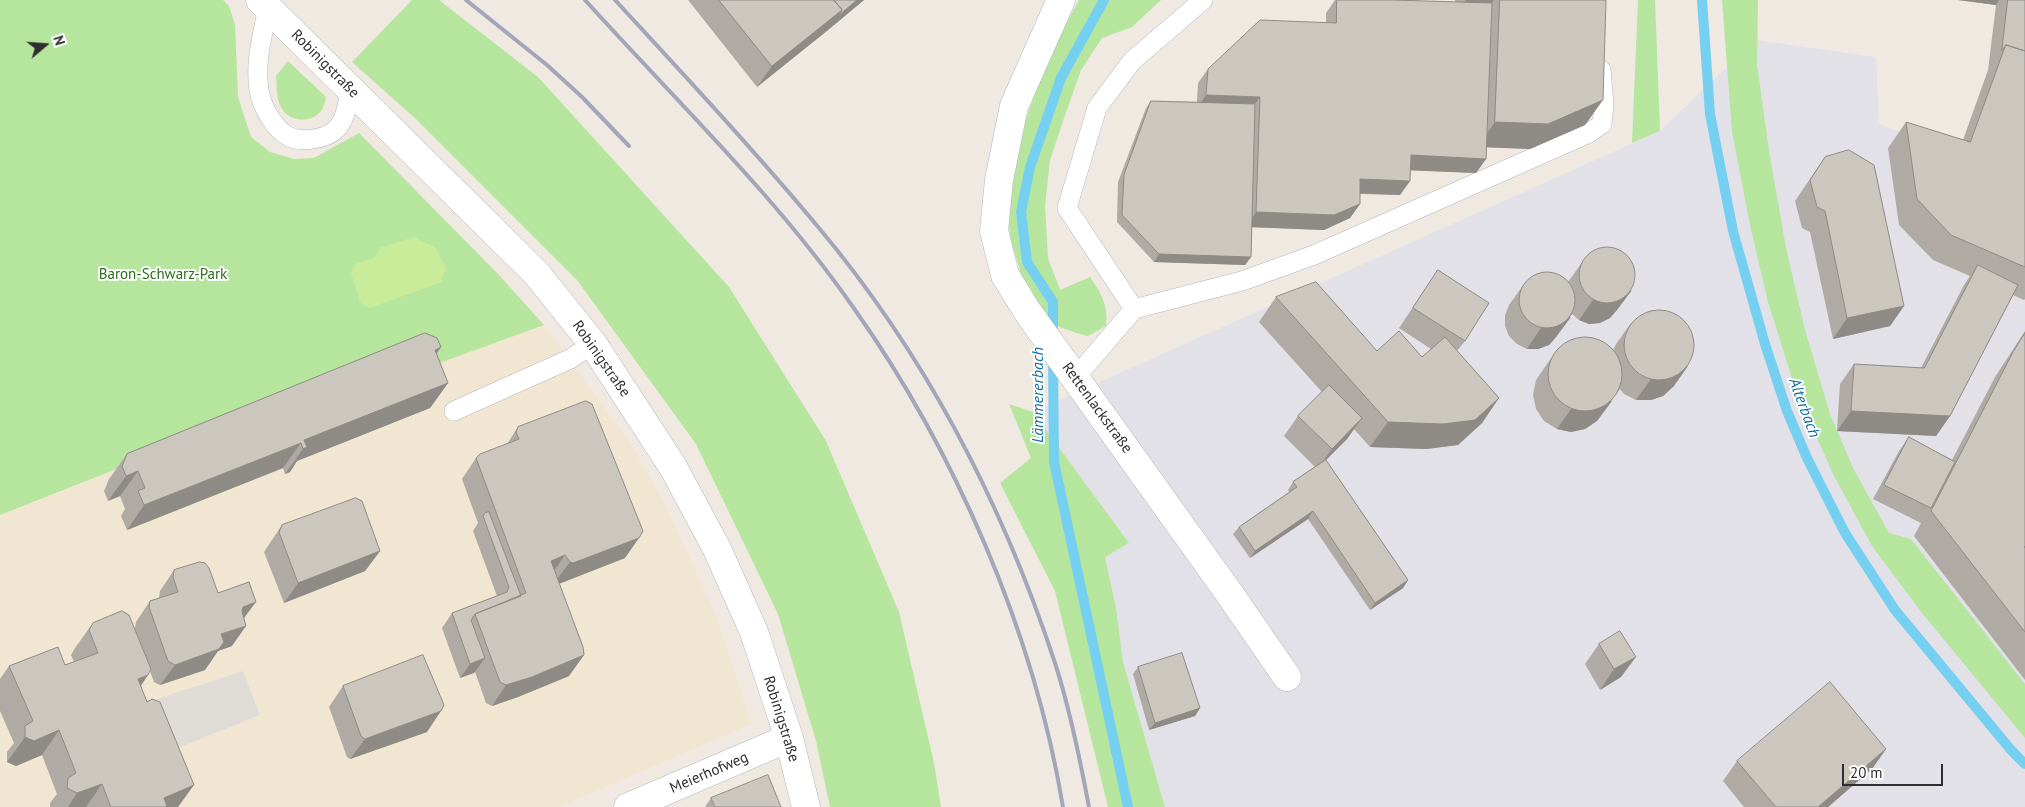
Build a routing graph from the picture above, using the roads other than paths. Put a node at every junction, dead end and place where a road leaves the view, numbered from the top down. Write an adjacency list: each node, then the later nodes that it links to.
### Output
1 (1061, 0): 8 (street, Rettenlackstraße)
2 (1203, 0): 6 (lane)
3 (264, 4): 5 (street, Robinigstraße); 5 (lane)
4 (1600, 57): 6 (lane)
5 (351, 90): 7 (street, Robinigstraße)
6 (1134, 309): 8 (lane)
7 (593, 344): 9 (lane); 11 (street, Robinigstraße)
8 (1070, 370): 10 (street, Rettenlackstraße)
9 (454, 411)
10 (1287, 677)
11 (789, 738): 12 (street, Meierhofweg); 13 (street, Robinigstraße)
12 (628, 807)
13 (806, 807)

